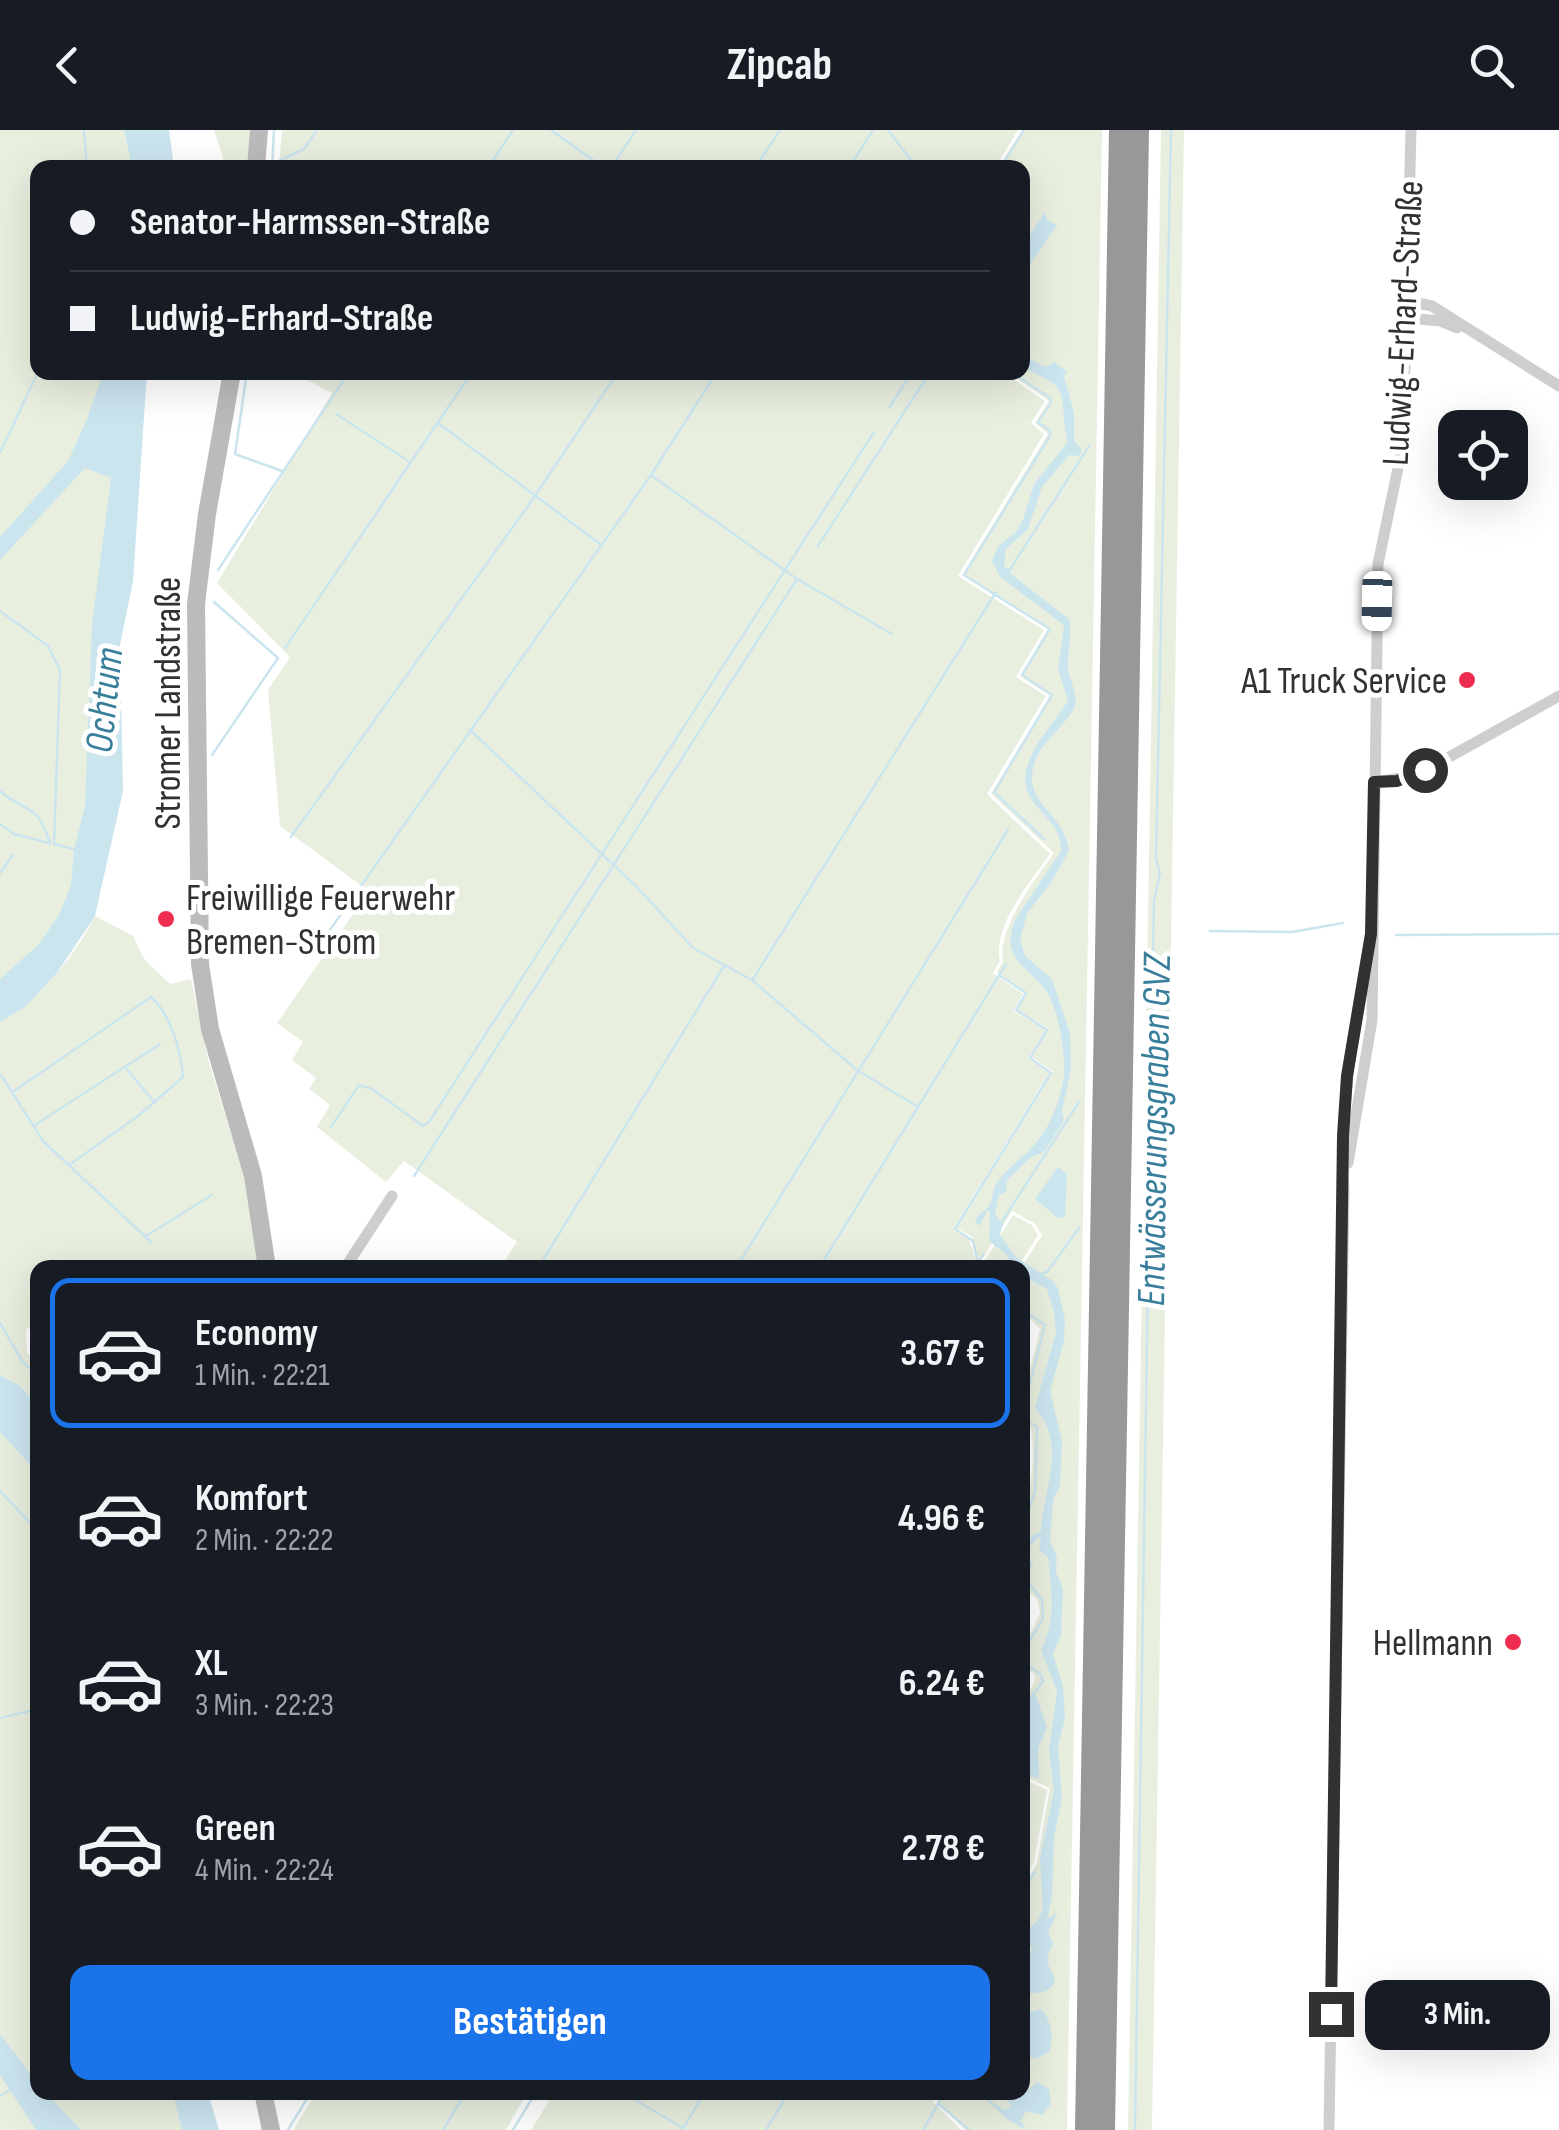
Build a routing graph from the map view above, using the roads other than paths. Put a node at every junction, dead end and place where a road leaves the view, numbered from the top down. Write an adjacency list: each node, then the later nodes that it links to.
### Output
1 (259, 130): 5 (main road)
2 (1120, 130): 18 (highway)
3 (1138, 130): 19 (highway)
4 (1411, 130): 6 (street, Ludwig-Erhard-Straße)
5 (257, 160)
6 (1408, 301): 7 (street, Ludwig-Erhard-Straße); 8 (street)
7 (1408, 318): 8 (street); 12 (street, Ludwig-Erhard-Straße)
8 (1475, 335): 10 (street)
9 (231, 380): 14 (main road, Stromer Landstraße)
10 (1559, 386)
11 (1559, 696): 12 (street)
12 (1374, 782): 20 (street, Ludwig-Erhard-Straße)
13 (392, 1196): 15 (street)
14 (266, 1260)
15 (349, 1260)
16 (265, 2100): 17 (main road)
17 (272, 2130)
18 (1086, 2130)
19 (1104, 2130)
20 (1329, 2130)

